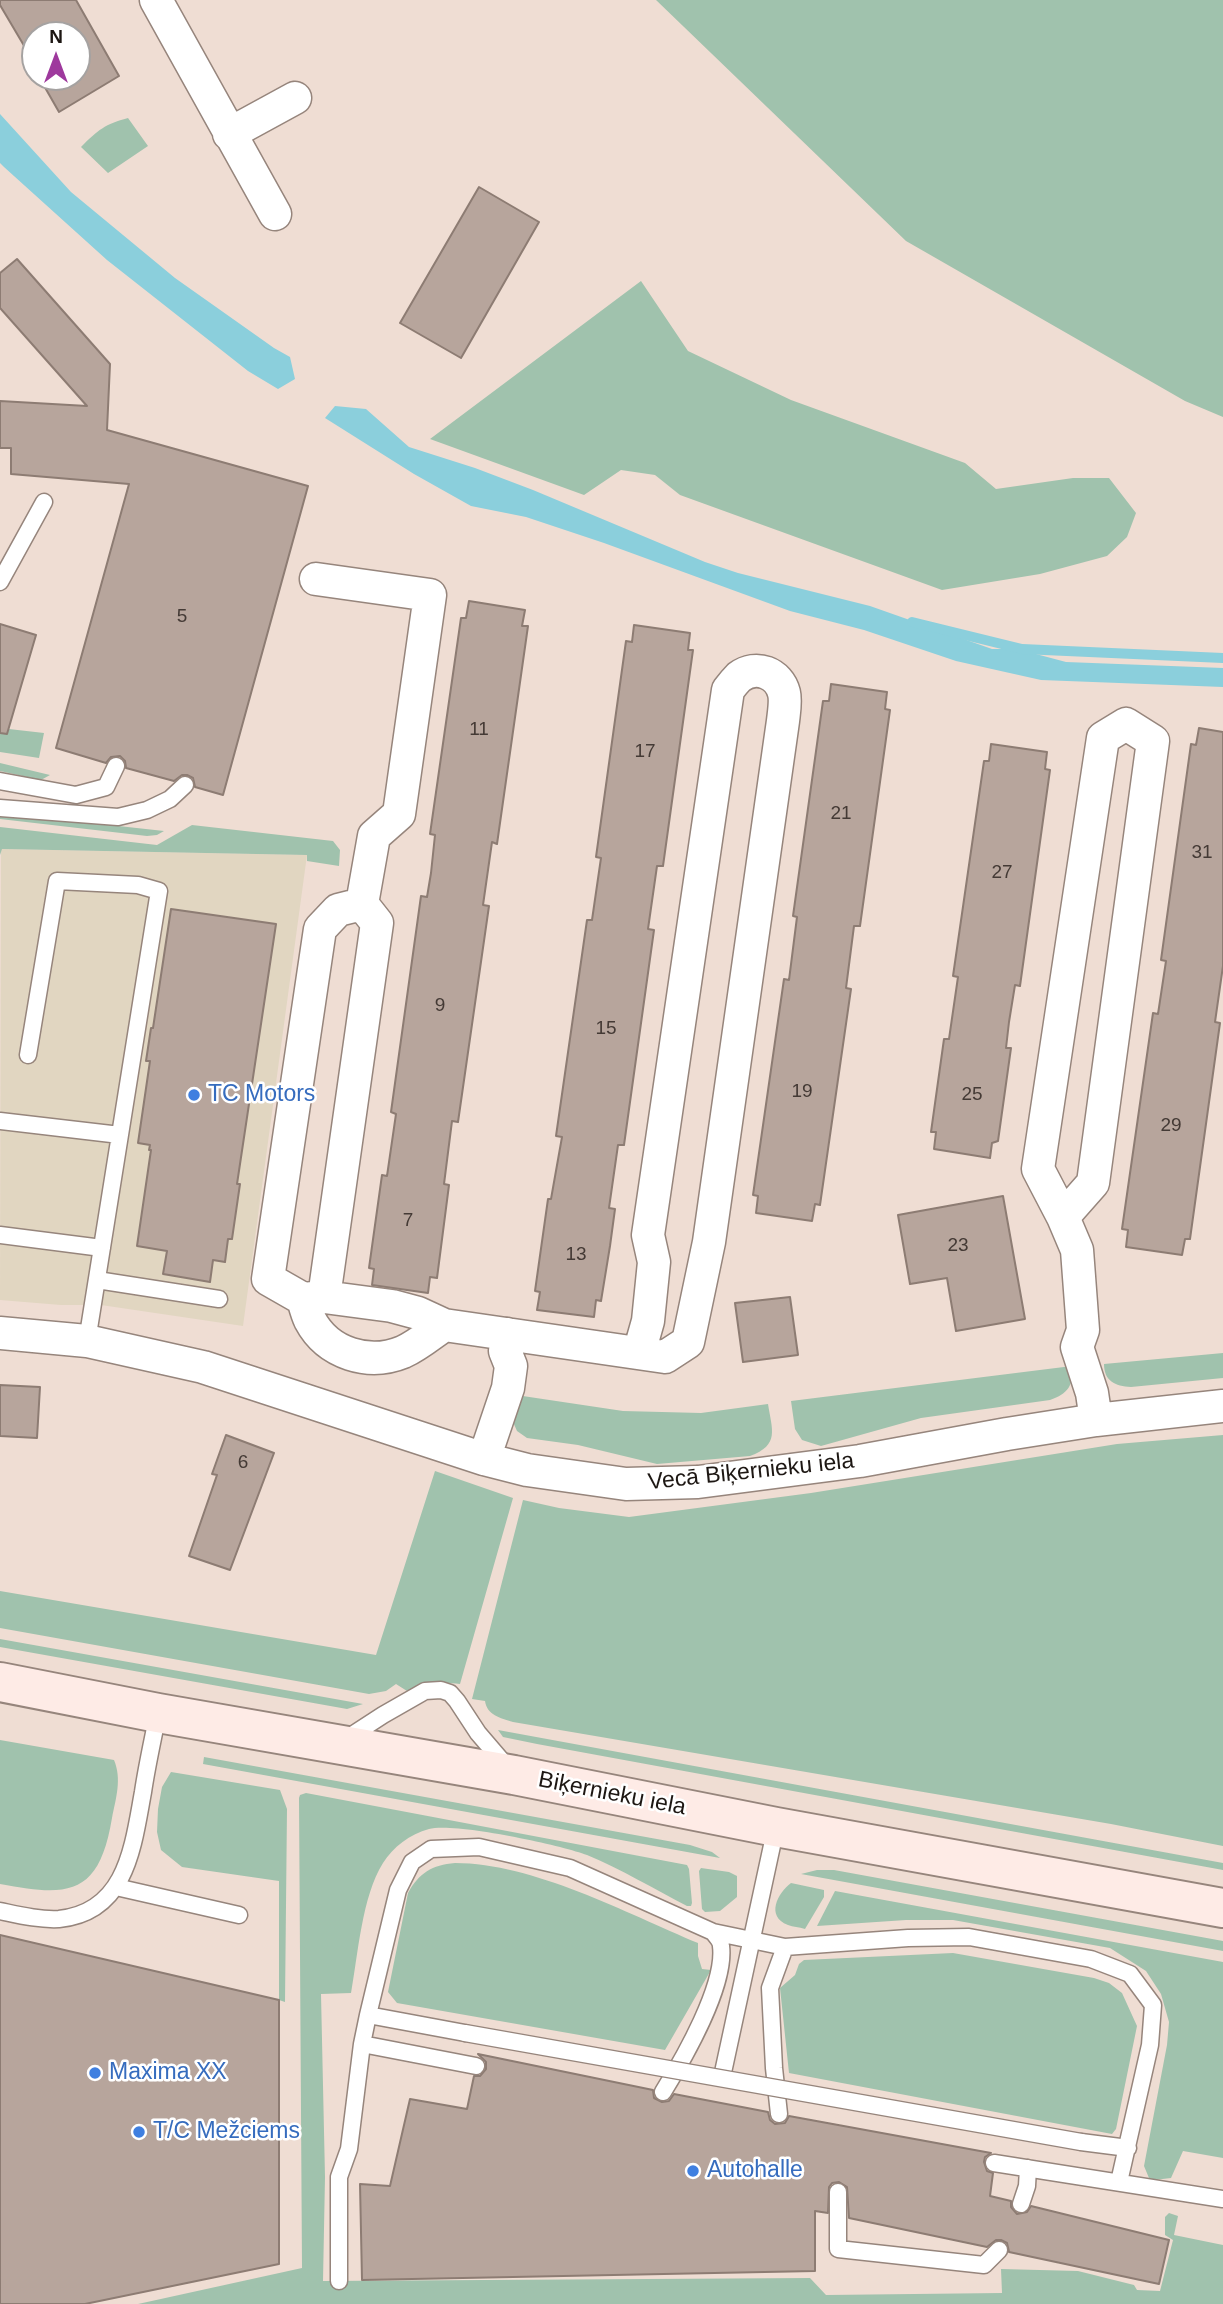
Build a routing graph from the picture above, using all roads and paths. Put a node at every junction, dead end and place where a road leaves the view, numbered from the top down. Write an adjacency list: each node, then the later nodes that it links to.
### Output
1 (156, 0): 3 (street)
2 (295, 98): 3 (street)
3 (229, 134): 4 (street)
4 (275, 214)
5 (44, 502): 7 (lane)
6 (316, 579): 12 (street)
7 (0, 582)
8 (116, 766): 9 (lane)
9 (0, 781)
10 (186, 785): 11 (lane)
11 (0, 808)
12 (362, 904): 20 (street); 20 (street)
13 (28, 1055): 15 (lane)
14 (0, 1121): 15 (lane)
15 (120, 1135): 18 (lane)
16 (1063, 1217): 16 (street); 27 (street)
17 (0, 1236): 18 (lane)
18 (102, 1248): 19 (lane)
19 (97, 1280): 21 (lane); 24 (lane)
20 (314, 1298): 22 (street); 22 (street)
21 (219, 1300)
22 (444, 1325): 25 (street)
23 (0, 1333): 24 (street, Vecā Biķernieku iela)
24 (87, 1341): 29 (street, Vecā Biķernieku iela)
25 (506, 1343): 26 (street); 29 (street)
26 (639, 1353): 26 (street)
27 (1094, 1406): 28 (street, Vecā Biķernieku iela); 29 (street, Vecā Biķernieku iela)
28 (1223, 1406)
29 (484, 1459)
30 (0, 1682): 31 (main road, Biķernieku iela)
31 (158, 1713): 32 (main road, Biķernieku iela); 35 (lane)
32 (338, 1744): 33 (main road, Biķernieku iela); 33 (lane)
33 (514, 1775): 34 (main road, Biķernieku iela)
34 (776, 1827): 36 (main road, Biķernieku iela); 40 (lane)
35 (116, 1887): 37 (lane); 38 (lane)
36 (1223, 1908)
37 (0, 1911)
38 (239, 1915)
39 (713, 1932): 40 (lane); 42 (lane); 46 (lane)
40 (752, 1940): 41 (lane); 45 (lane)
41 (785, 1947): 47 (lane); 48 (lane)
42 (368, 2015): 43 (lane); 45 (lane, bridge)
43 (362, 2044): 44 (lane); 56 (lane)
44 (476, 2066)
45 (722, 2077): 48 (lane, bridge)
46 (663, 2092)
47 (779, 2114)
48 (1128, 2148): 51 (lane)
49 (995, 2163): 50 (lane)
50 (1028, 2168): 51 (lane); 54 (lane)
51 (1119, 2182): 53 (lane)
52 (838, 2192): 55 (lane)
53 (1223, 2199)
54 (1021, 2204)
55 (999, 2250)
56 (339, 2281)

